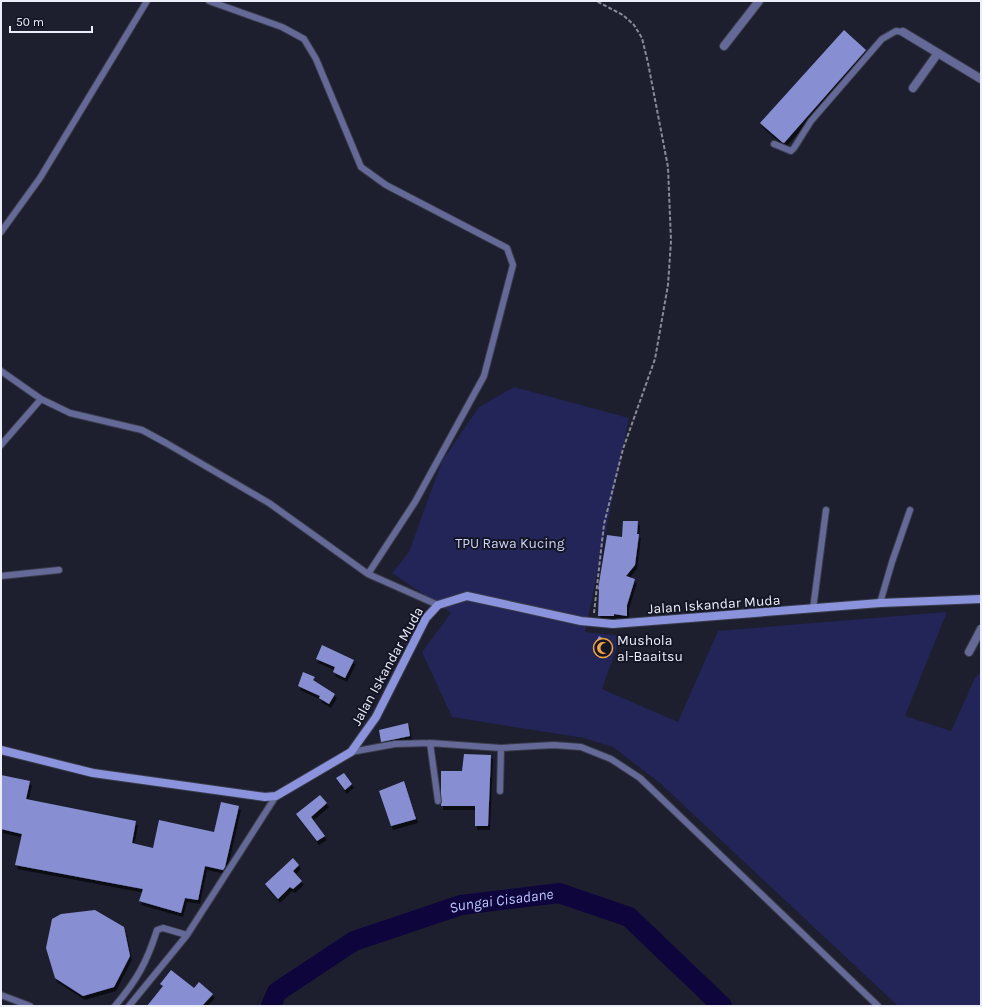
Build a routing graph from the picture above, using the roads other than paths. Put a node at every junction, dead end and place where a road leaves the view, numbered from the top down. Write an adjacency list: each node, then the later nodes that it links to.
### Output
1 (146, 1): 10 (lane)
2 (209, 1): 17 (lane)
3 (759, 1): 5 (street)
4 (903, 32): 6 (street); 9 (lane)
5 (724, 46)
6 (938, 53): 7 (street); 8 (street)
7 (981, 79)
8 (913, 88)
9 (774, 144)
10 (1, 232)
11 (1, 371): 12 (lane)
12 (41, 399): 13 (lane); 17 (lane)
13 (1, 445)
14 (826, 510): 22 (lane)
15 (910, 510): 20 (lane)
16 (59, 570): 18 (lane)
17 (368, 574): 21 (lane)
18 (1, 576)
19 (981, 599): 20 (street, Jalan Iskandar Muda)
20 (880, 603): 22 (street, Jalan Iskandar Muda)
21 (438, 605): 22 (street, Jalan Iskandar Muda); 28 (street, Jalan Iskandar Muda)
22 (813, 609)
23 (981, 629): 24 (street)
24 (969, 652)
25 (430, 743): 26 (lane); 28 (lane); 31 (lane)
26 (501, 748): 29 (lane); 37 (lane)
27 (1, 750): 30 (street)
28 (351, 752): 30 (street, Jalan Iskandar Muda)
29 (500, 791)
30 (276, 796): 32 (lane)
31 (438, 801)
32 (187, 935): 35 (lane); 36 (lane)
33 (1, 994): 34 (lane)
34 (30, 1006)
35 (115, 1006)
36 (129, 1006)
37 (878, 1006)

